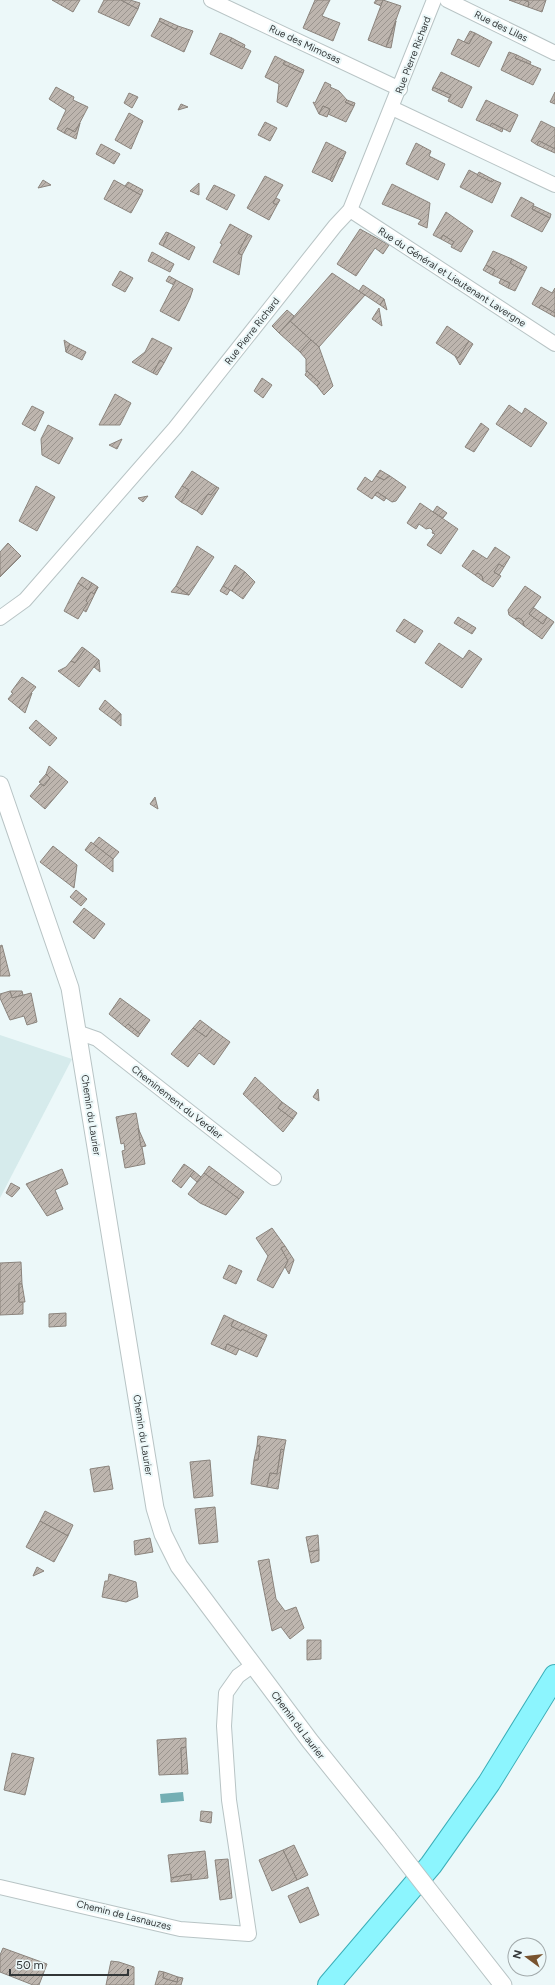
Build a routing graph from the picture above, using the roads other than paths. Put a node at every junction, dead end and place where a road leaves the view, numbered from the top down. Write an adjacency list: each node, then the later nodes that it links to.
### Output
1 (211, 0): 4 (street, Rue des Mimosas)
2 (434, 0): 6 (street, Rue Pierre Richard)
3 (447, 0): 5 (street, Rue des Lilas)
4 (227, 4): 6 (street, Rue des Mimosas)
5 (555, 53)
6 (400, 89): 7 (street, Rue Pierre Richard)
7 (392, 108): 8 (street); 9 (street, Rue Pierre Richard)
8 (555, 185)
9 (350, 210): 10 (street, Rue du Général et Lieutenant Lavergne); 11 (street, Rue Pierre Richard)
10 (555, 344)
11 (0, 618)
12 (0, 785): 13 (street, Chemin du Laurier)
13 (78, 1032): 14 (street, Cheminement du Verdier); 15 (street, Chemin du Laurier)
14 (274, 1178)
15 (252, 1666): 17 (street, Chemin de Lasnauzes); 19 (street, Chemin du Laurier, bridge)
16 (555, 1676): 18 (main road)
17 (0, 1887)
18 (329, 1985)
19 (503, 1985)

